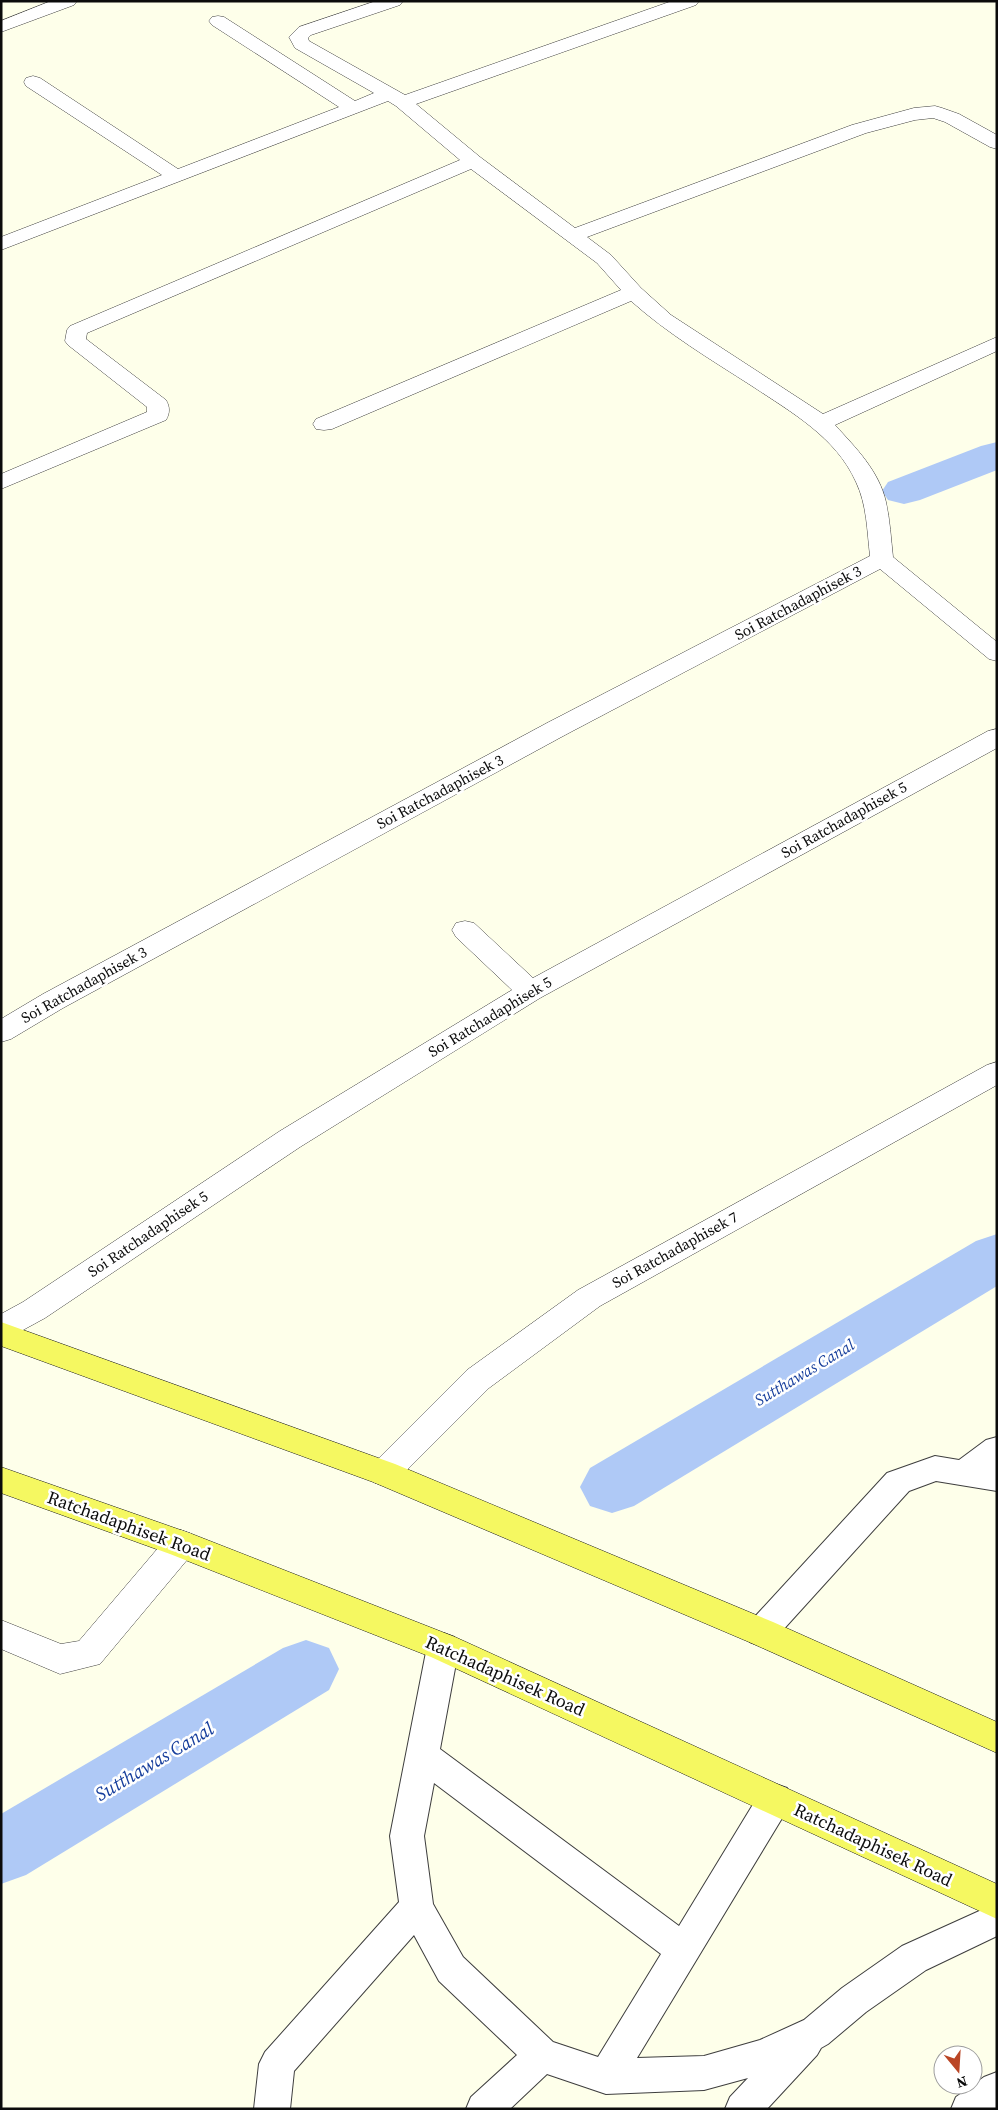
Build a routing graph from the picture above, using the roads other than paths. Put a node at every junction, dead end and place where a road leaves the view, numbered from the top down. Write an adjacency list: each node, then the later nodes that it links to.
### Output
1 (68, 1): 5 (street)
2 (394, 1): 7 (street)
3 (690, 1): 7 (street)
4 (218, 21): 8 (street)
5 (1, 27)
6 (33, 82): 11 (street)
7 (396, 98): 8 (street); 10 (street)
8 (354, 108): 11 (street)
9 (997, 143): 12 (street)
10 (473, 161): 12 (street); 18 (street)
11 (176, 175): 13 (street)
12 (571, 236): 14 (street)
13 (1, 244)
14 (634, 292): 16 (street); 17 (street)
15 (997, 343): 16 (street)
16 (822, 423): 19 (street)
17 (324, 424)
18 (1, 482)
19 (882, 559): 20 (street); 24 (street, Soi Ratchadaphisek 3)
20 (997, 654)
21 (997, 737): 23 (street, Soi Ratchadaphisek 5)
22 (465, 930): 23 (street)
23 (530, 991): 26 (street, Soi Ratchadaphisek 5)
24 (1, 1032)
25 (997, 1072): 29 (street, Soi Ratchadaphisek 7)
26 (1, 1328)
27 (1, 1334): 29 (main road)
28 (997, 1449): 30 (lane)
29 (384, 1473): 34 (main road)
30 (964, 1473): 31 (lane); 34 (lane)
31 (997, 1479)
32 (1, 1480): 33 (main road, Ratchadaphisek Road)
33 (181, 1544): 35 (street); 36 (main road, Ratchadaphisek Road)
34 (761, 1632): 37 (main road)
35 (1, 1634)
36 (443, 1647): 38 (lane); 39 (main road, Ratchadaphisek Road)
37 (997, 1738)
38 (422, 1755): 41 (lane); 43 (lane)
39 (775, 1799): 40 (main road, Ratchadaphisek Road); 43 (lane)
40 (997, 1902)
41 (417, 1907): 45 (lane); 48 (lane)
42 (997, 1919): 44 (lane)
43 (683, 1950): 46 (lane)
44 (816, 2032): 46 (lane); 50 (lane)
45 (542, 2056): 46 (lane); 49 (lane)
46 (606, 2077)
47 (997, 2089): 51 (lane)
48 (272, 2109)
49 (484, 2109)
50 (743, 2109)
51 (969, 2109)

